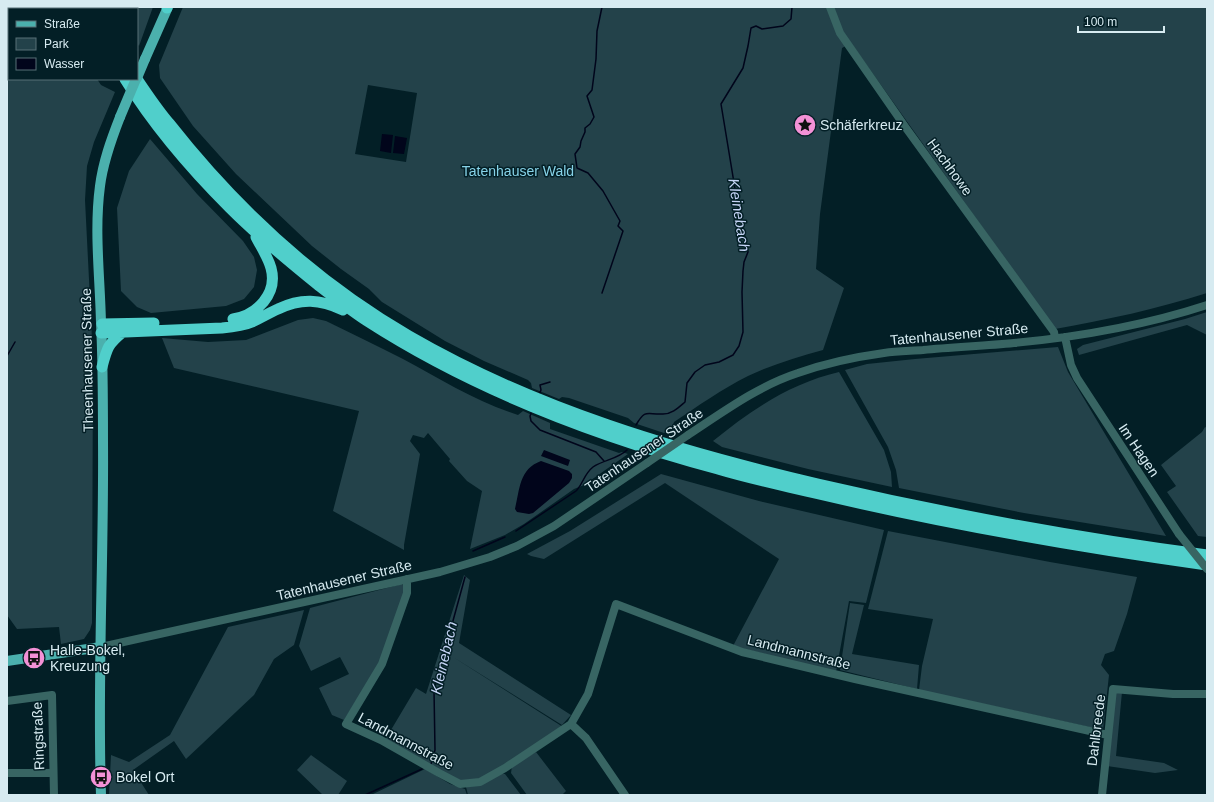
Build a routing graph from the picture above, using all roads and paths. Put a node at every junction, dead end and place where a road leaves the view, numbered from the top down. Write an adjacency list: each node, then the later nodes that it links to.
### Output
1 (167, 7): 3 (main road, Theenhausener Straße)
2 (830, 7): 15 (street, Hachhowe)
3 (141, 61): 4 (main road, Theenhausener Straße, bridge); 8 (highway)
4 (138, 74)
5 (138, 79): 8 (highway)
6 (126, 80): 9 (highway)
7 (136, 80): 12 (main road, Theenhausener Straße, bridge)
8 (167, 121): 17 (highway)
9 (253, 231): 11 (highway); 12 (highway)
10 (1207, 305): 14 (street, Tatenhausener Straße)
11 (364, 319): 13 (highway); 17 (highway)
12 (101, 328): 13 (highway); 16 (main road, Theenhausener Straße)
13 (123, 332): 16 (highway)
14 (1066, 337): 15 (street, Tatenhausener Straße); 21 (street, Im Hagen, bridge)
15 (1055, 338): 22 (street, Tatenhausener Straße, bridge)
16 (102, 366): 23 (main road, Theenhausener Straße)
17 (526, 399): 18 (highway)
18 (555, 411): 19 (highway); 20 (highway)
19 (1207, 555)
20 (1207, 565)
21 (1207, 569)
22 (407, 579): 23 (street, Tatenhausener Straße); 27 (street, Landmannstraße)
23 (101, 647): 24 (main road); 32 (main road, Theenhausener Straße)
24 (7, 661)
25 (1207, 694): 28 (street, Dahlbreede)
26 (7, 701): 30 (street, Ringstraße)
27 (571, 724): 28 (street, Landmannstraße); 33 (street)
28 (1108, 735): 34 (street, Dahlbreede)
29 (7, 773): 30 (street)
30 (52, 773): 31 (street, Ringstraße)
31 (54, 795)
32 (101, 795)
33 (625, 795)
34 (1102, 795)

